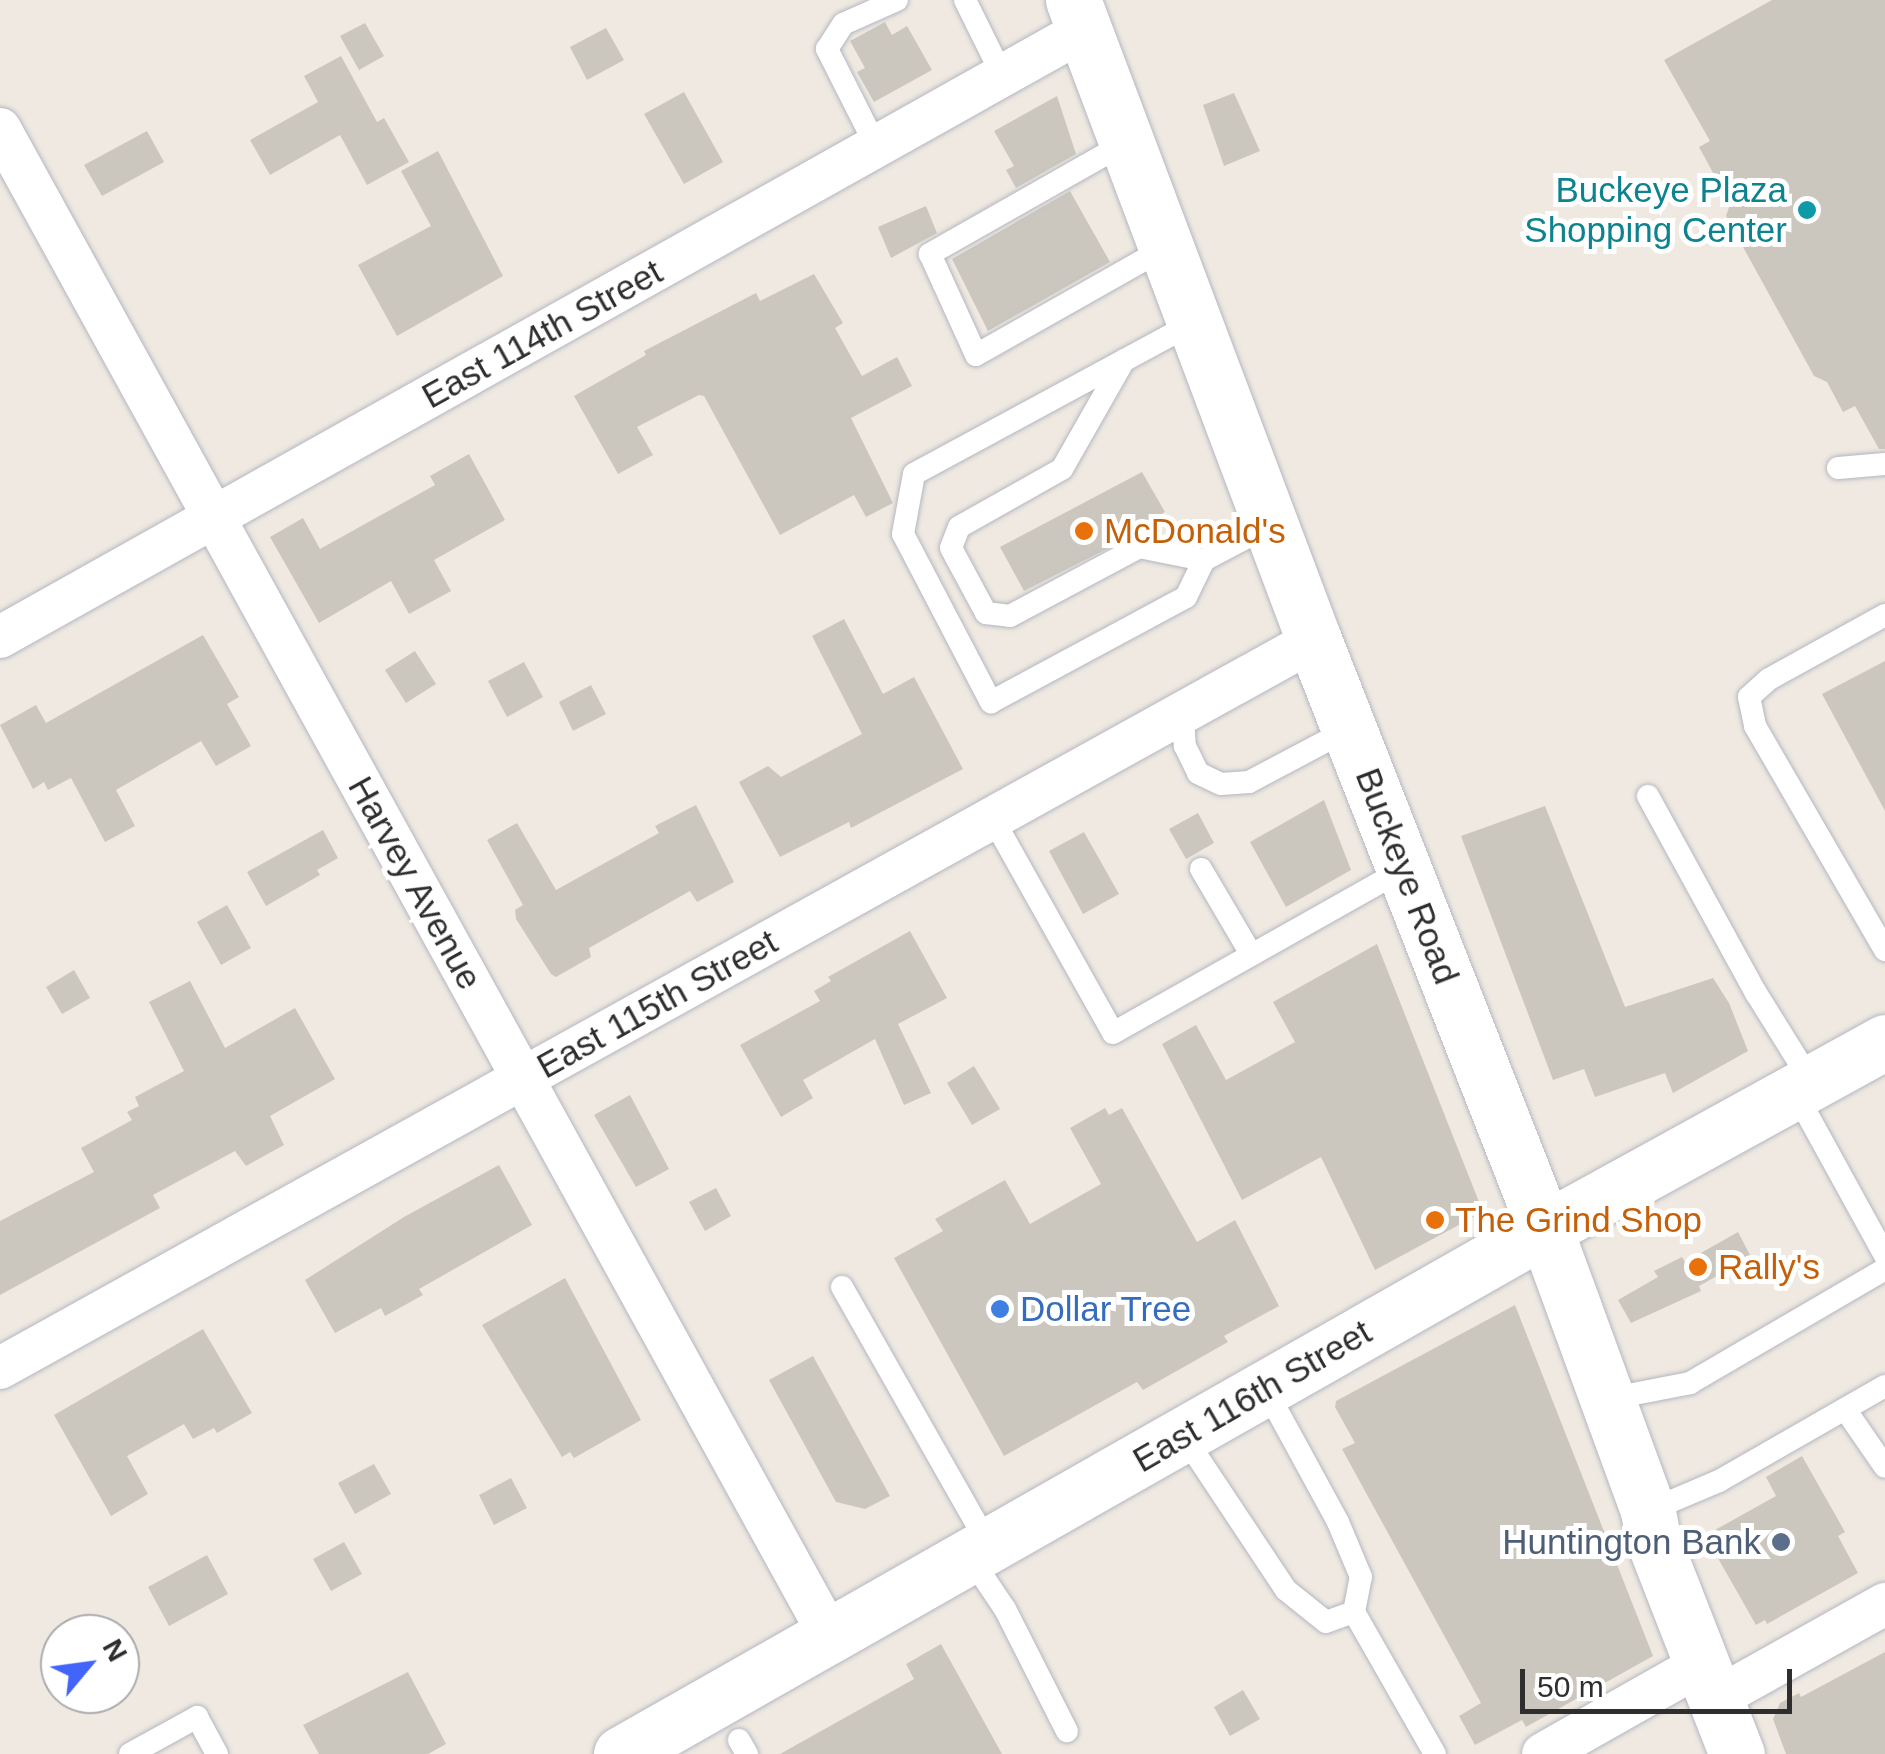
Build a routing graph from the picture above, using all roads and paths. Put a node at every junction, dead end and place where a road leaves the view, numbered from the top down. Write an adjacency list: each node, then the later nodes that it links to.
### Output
1 (898, 0): 7 (lane)
2 (965, 0): 4 (lane)
3 (1078, 15): 4 (street, East 114th Street); 6 (street, Buckeye Road)
4 (1002, 76): 7 (street, East 114th Street)
5 (0, 129): 13 (street, Harvey Avenue)
6 (1126, 142): 8 (street, Buckeye Road); 8 (lane)
7 (876, 146): 13 (street, East 114th Street)
8 (1166, 248): 9 (street, Buckeye Road)
9 (1194, 322): 10 (lane); 14 (street, Buckeye Road)
10 (1124, 360): 15 (lane); 15 (lane)
11 (1885, 464): 12 (lane)
12 (1838, 468)
13 (216, 518): 17 (street, East 114th Street); 28 (street, Harvey Avenue)
14 (1271, 524): 15 (lane); 18 (street, Buckeye Road)
15 (1204, 560)
16 (1885, 615): 25 (lane)
17 (0, 637)
18 (1314, 640): 19 (street, East 115th Street); 20 (street, Buckeye Road)
19 (1183, 713): 20 (lane); 22 (street, East 115th Street)
20 (1349, 729): 23 (street, Buckeye Road)
21 (1648, 796): 29 (lane)
22 (992, 818): 26 (lane); 28 (street, East 115th Street)
23 (1404, 868): 26 (lane); 30 (street, Buckeye Road)
24 (1201, 869): 26 (lane)
25 (1885, 950)
26 (1251, 954)
27 (1885, 1042): 29 (street, East 116th Street)
28 (522, 1079): 34 (street, East 115th Street); 45 (street, Harvey Avenue)
29 (1803, 1087): 30 (street, East 116th Street); 31 (lane)
30 (1544, 1229): 36 (street, East 116th Street); 37 (street, Buckeye Road)
31 (1885, 1256)
32 (1885, 1269): 37 (lane)
33 (842, 1287): 42 (lane)
34 (0, 1368)
35 (1885, 1386): 38 (lane)
36 (1265, 1388): 39 (street, East 116th Street); 44 (lane)
37 (1608, 1399): 41 (street, Buckeye Road)
38 (1844, 1409): 40 (lane); 41 (lane)
39 (1183, 1435): 42 (street, East 116th Street); 44 (lane)
40 (1885, 1468)
41 (1648, 1511): 46 (street, Buckeye Road)
42 (979, 1551): 45 (street, East 116th Street); 47 (lane)
43 (1885, 1604): 46 (street)
44 (1354, 1612): 51 (lane)
45 (830, 1636): 50 (street, East 116th Street)
46 (1708, 1682): 52 (street); 53 (street, Buckeye Road)
47 (1067, 1730)
48 (130, 1754): 49 (lane)
49 (217, 1754)
50 (621, 1754)
51 (1435, 1754)
52 (1543, 1754)
53 (1736, 1754)

